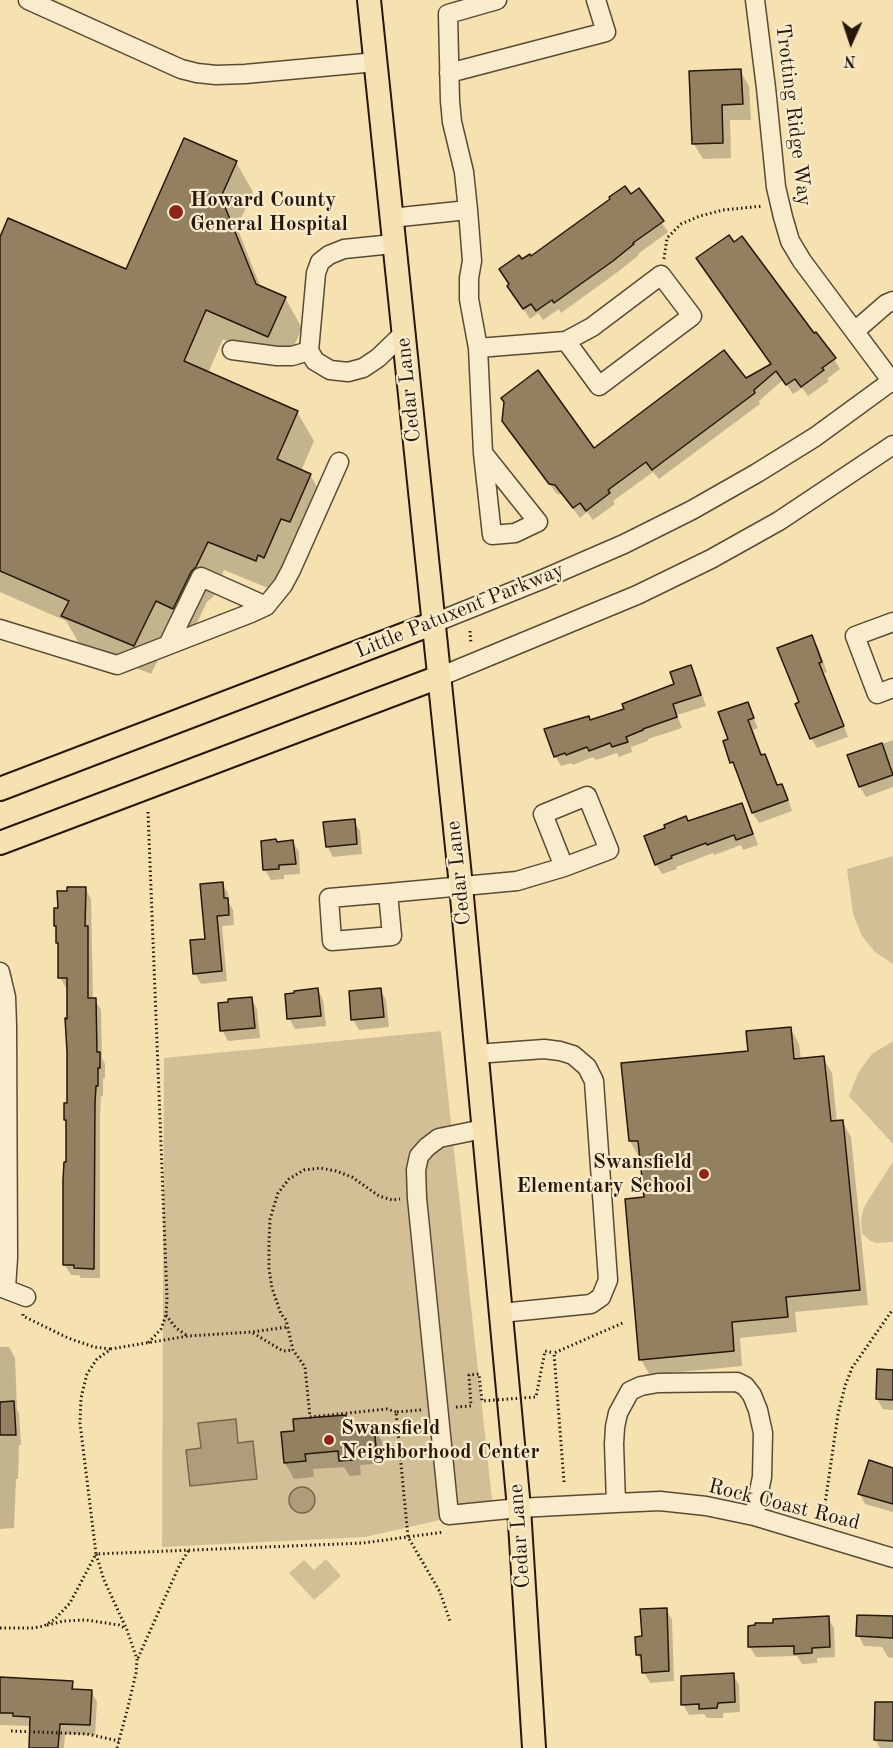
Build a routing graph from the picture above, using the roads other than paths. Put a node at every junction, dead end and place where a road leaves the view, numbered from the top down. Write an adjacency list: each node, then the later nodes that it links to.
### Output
1 (28, 0): 6 (street)
2 (369, 0): 6 (main road, Cedar Lane)
3 (496, 0): 7 (street)
4 (596, 0): 7 (street)
5 (755, 0): 12 (street, Trotting Ridge Way)
6 (376, 62): 9 (main road, Cedar Lane)
7 (449, 73): 8 (street)
8 (468, 210): 9 (street); 15 (street)
9 (391, 218): 10 (main road, Cedar Lane)
10 (393, 244): 13 (main road, Cedar Lane); 17 (street)
11 (893, 301): 12 (street)
12 (855, 330): 18 (street, Trotting Ridge Way)
13 (403, 333): 17 (street); 24 (main road, Cedar Lane)
14 (566, 342): 14 (street); 15 (street)
15 (478, 348): 20 (street)
16 (232, 350): 17 (street)
17 (309, 351)
18 (893, 381): 24 (street, Little Patuxent Parkway)
19 (893, 445): 27 (street)
20 (483, 453)
21 (339, 462): 22 (street)
22 (266, 606): 26 (street); 26 (street)
23 (893, 622): 28 (street)
24 (434, 623): 27 (main road, Cedar Lane); 29 (main road, Little Patuxent Parkway)
25 (0, 630): 26 (street)
26 (168, 645)
27 (440, 677): 30 (main road); 32 (main road, Cedar Lane)
28 (893, 688)
29 (0, 789)
30 (0, 843)
31 (564, 867): 32 (street)
32 (461, 886): 33 (street); 35 (main road, Cedar Lane)
33 (388, 893)
34 (0, 972): 37 (street)
35 (476, 1054): 36 (main road, Cedar Lane); 39 (street)
36 (483, 1129): 39 (main road, Cedar Lane); 41 (street, Rock Coast Road)
37 (3, 1288): 38 (street)
38 (26, 1297)
39 (501, 1313): 41 (main road, Cedar Lane)
40 (616, 1503): 41 (street, Rock Coast Road); 42 (street, Rock Coast Road); 42 (street)
41 (519, 1508): 44 (main road, Cedar Lane)
42 (754, 1516): 43 (street, Rock Coast Road)
43 (893, 1558)
44 (534, 1748)

